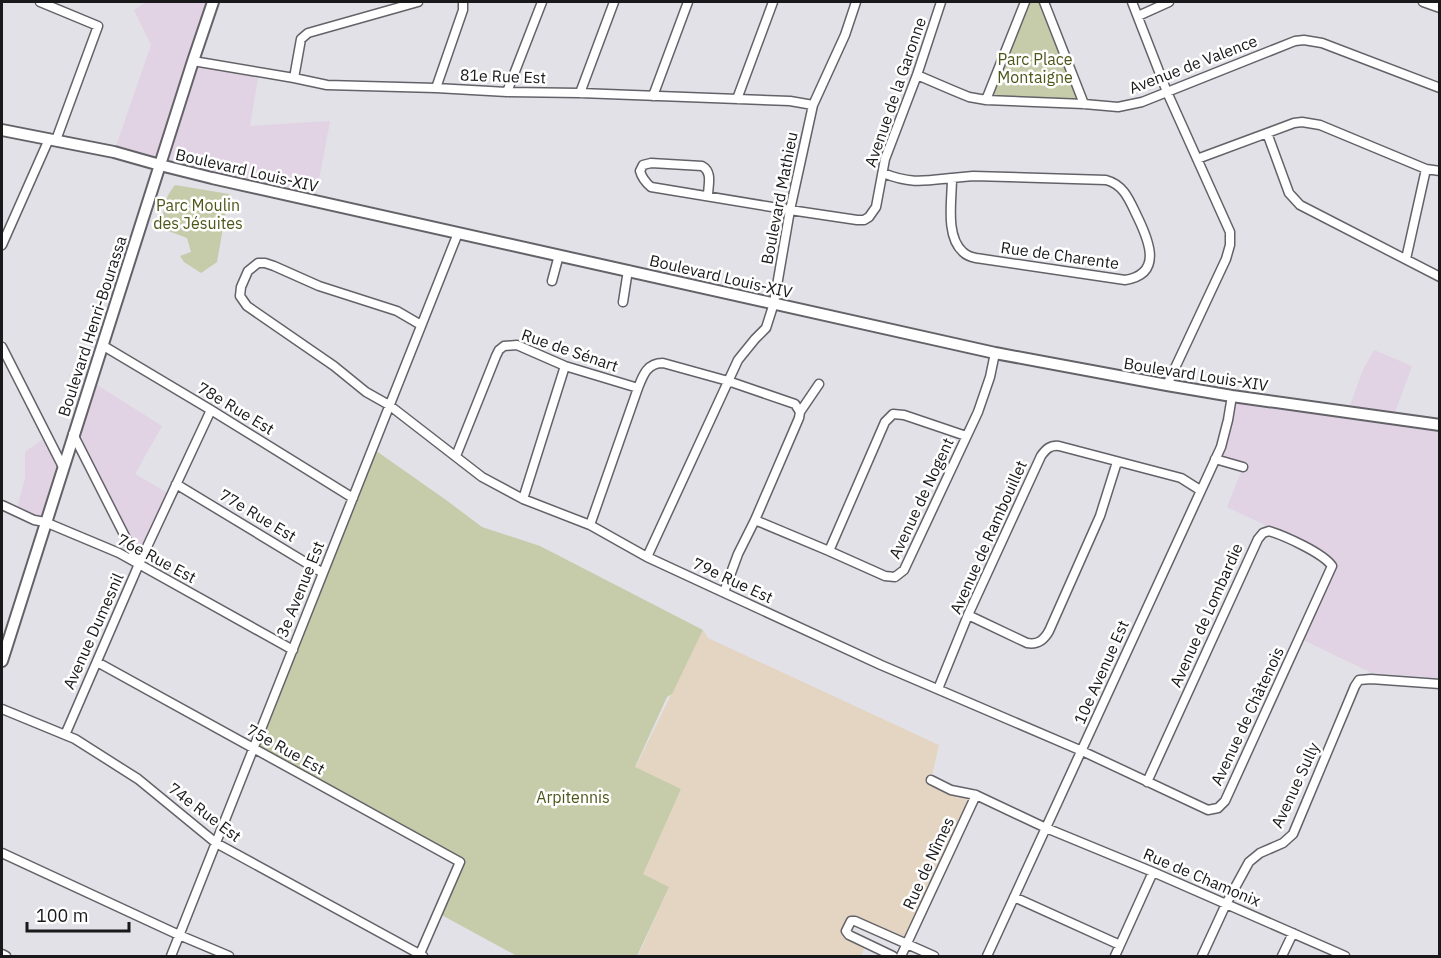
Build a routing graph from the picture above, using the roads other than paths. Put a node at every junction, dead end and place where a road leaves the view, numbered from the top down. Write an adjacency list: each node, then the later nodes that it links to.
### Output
1 (40, 2): 33 (street)
2 (213, 2): 18 (main road, Boulevard Henri-Bourassa)
3 (418, 2): 20 (street)
4 (464, 2): 22 (street)
5 (542, 2): 23 (street)
6 (614, 2): 25 (street)
7 (688, 2): 26 (street)
8 (773, 2): 27 (street)
9 (856, 2): 30 (street, Boulevard Mathieu)
10 (941, 2): 19 (street, Avenue de la Garonne)
11 (1025, 2): 28 (street)
12 (1044, 2): 29 (street)
13 (1132, 2): 17 (street)
14 (1169, 2): 17 (street)
15 (1423, 2): 16 (street)
16 (1440, 8)
17 (1138, 16): 24 (street)
18 (193, 61): 20 (street, 81e Rue Est); 35 (main road, Boulevard Henri-Bourassa)
19 (917, 75): 28 (street, Avenue de Valence); 38 (street, Avenue de la Garonne)
20 (294, 78): 22 (street, 81e Rue Est)
21 (1440, 87): 24 (street, Avenue de Valence)
22 (436, 88): 23 (street, 81e Rue Est)
23 (507, 92): 25 (street, 81e Rue Est)
24 (1167, 92): 29 (street, Avenue de Valence); 34 (street)
25 (579, 93): 26 (street, 81e Rue Est)
26 (653, 96): 27 (street, 81e Rue Est)
27 (737, 99): 30 (street, 81e Rue Est)
28 (986, 100): 29 (street, Avenue de Valence)
29 (1084, 104)
30 (813, 105): 41 (street, Boulevard Mathieu)
31 (2, 130): 33 (main road, Boulevard Louis-XIV)
32 (1267, 133): 34 (street); 36 (street); 45 (street)
33 (52, 139): 35 (main road, Boulevard Louis-XIV); 43 (street)
34 (1197, 159): 58 (street)
35 (160, 165): 42 (main road, Boulevard Louis-XIV); 52 (main road, Boulevard Henri-Bourassa)
36 (1426, 169): 37 (street); 45 (street)
37 (1440, 171)
38 (883, 173): 39 (street, Rue de Charente); 41 (street, Avenue de la Garonne)
39 (952, 178): 39 (street, Rue de Charente)
40 (708, 196): 40 (street); 41 (street)
41 (790, 210): 50 (street, Boulevard Mathieu)
42 (458, 233): 44 (main road, Boulevard Louis-XIV); 51 (street, 3e Avenue Est)
43 (2, 245)
44 (560, 255): 46 (main road, Boulevard Louis-XIV); 48 (street)
45 (1406, 259): 47 (street)
46 (628, 270): 49 (street); 50 (main road, Boulevard Louis-XIV)
47 (1440, 277)
48 (552, 281)
49 (623, 302)
50 (774, 303): 54 (main road, Boulevard Louis-XIV); 56 (street, Boulevard Mathieu)
51 (422, 325): 61 (street, 3e Avenue Est); 61 (street, 79e Rue Est)
52 (102, 345): 62 (street, 78e Rue Est); 65 (main road, Boulevard Henri-Bourassa)
53 (2, 347): 70 (street)
54 (995, 353): 58 (main road, Boulevard Louis-XIV); 66 (street, Avenue de Nogent)
55 (565, 366): 59 (street, Rue de Sénart); 67 (street, Rue de Sénart); 75 (street)
56 (728, 381): 59 (street); 63 (street); 81 (street, Boulevard Mathieu)
57 (819, 384): 63 (street)
58 (1167, 386): 60 (main road, Boulevard Louis-XIV)
59 (638, 388): 79 (street)
60 (1232, 396): 64 (main road, Boulevard Louis-XIV); 68 (street, 10e Avenue Est)
61 (389, 405): 67 (street, 79e Rue Est); 74 (street, 3e Avenue Est)
62 (211, 410): 72 (street, Avenue Dumesnil); 74 (street, 78e Rue Est)
63 (800, 412): 77 (street)
64 (1440, 425)
65 (74, 434): 70 (main road, Boulevard Henri-Bourassa); 82 (street)
66 (966, 436): 80 (street); 80 (street, Avenue de Nogent)
67 (456, 456): 75 (street, 79e Rue Est)
68 (1215, 459): 71 (street); 73 (street, 10e Avenue Est)
69 (1117, 462): 73 (street, Avenue de Rambouillet); 86 (street, Avenue de Rambouillet); 86 (street)
70 (63, 467): 78 (main road, Boulevard Henri-Bourassa)
71 (1243, 467)
72 (176, 484): 82 (street, Avenue Dumesnil); 84 (street, 77e Rue Est)
73 (1200, 490): 95 (street, 10e Avenue Est)
74 (353, 498): 84 (street, 3e Avenue Est)
75 (523, 499): 79 (street, 79e Rue Est)
76 (2, 505): 78 (street, 76e Rue Est)
77 (755, 520): 80 (street, Avenue de Nogent); 85 (street)
78 (45, 522): 82 (street, 76e Rue Est); 88 (main road, Boulevard Henri-Bourassa)
79 (590, 525): 81 (street, 79e Rue Est)
80 (830, 551)
81 (647, 557): 85 (street, 79e Rue Est)
82 (139, 564): 87 (street, 76e Rue Est); 89 (street, Avenue Dumesnil)
83 (1331, 564): 97 (street, Avenue de Châtenois); 97 (street, Avenue de Lombardie)
84 (323, 573): 87 (street, 3e Avenue Est)
85 (724, 592): 91 (street, 79e Rue Est)
86 (968, 615): 91 (street, Avenue de Rambouillet)
87 (293, 650): 94 (street, 3e Avenue Est)
88 (2, 661)
89 (97, 662): 93 (street, Avenue Dumesnil); 94 (street, 75e Rue Est)
90 (1440, 684): 104 (street, Avenue Sully)
91 (938, 689): 95 (street, 79e Rue Est)
92 (2, 710): 93 (street, 74e Rue Est)
93 (65, 735): 100 (street, 74e Rue Est)
94 (254, 748): 100 (street, 3e Avenue Est); 110 (street, 75e Rue Est)
95 (1082, 751): 97 (street, Avenue de Châtenois); 99 (street, 10e Avenue Est)
96 (931, 780): 98 (street)
97 (1147, 782)
98 (976, 795): 99 (street); 107 (street, Rue de Nîmes)
99 (1046, 828): 102 (street, Rue de Chamonix); 103 (street, 10e Avenue Est)
100 (216, 843): 106 (street, 3e Avenue Est); 110 (street, 74e Rue Est)
101 (2, 853): 106 (street)
102 (1154, 872): 104 (street, Rue de Chamonix); 108 (street)
103 (1014, 897): 108 (street); 117 (street, 10e Avenue Est)
104 (1226, 904): 105 (street, Rue de Chamonix); 119 (street, Avenue Sully)
105 (1293, 933): 120 (street); 121 (street, Rue de Chamonix)
106 (179, 935): 112 (street, 3e Avenue Est); 113 (street)
107 (907, 944): 114 (street); 115 (street, Rue de Nîmes); 116 (street)
108 (1120, 945): 118 (street)
109 (2, 954): 111 (street)
110 (420, 956)
111 (6, 957)
112 (171, 957)
113 (229, 957)
114 (893, 957)
115 (901, 957)
116 (934, 957)
117 (987, 957)
118 (1114, 957)
119 (1202, 957)
120 (1282, 957)
121 (1345, 957)

